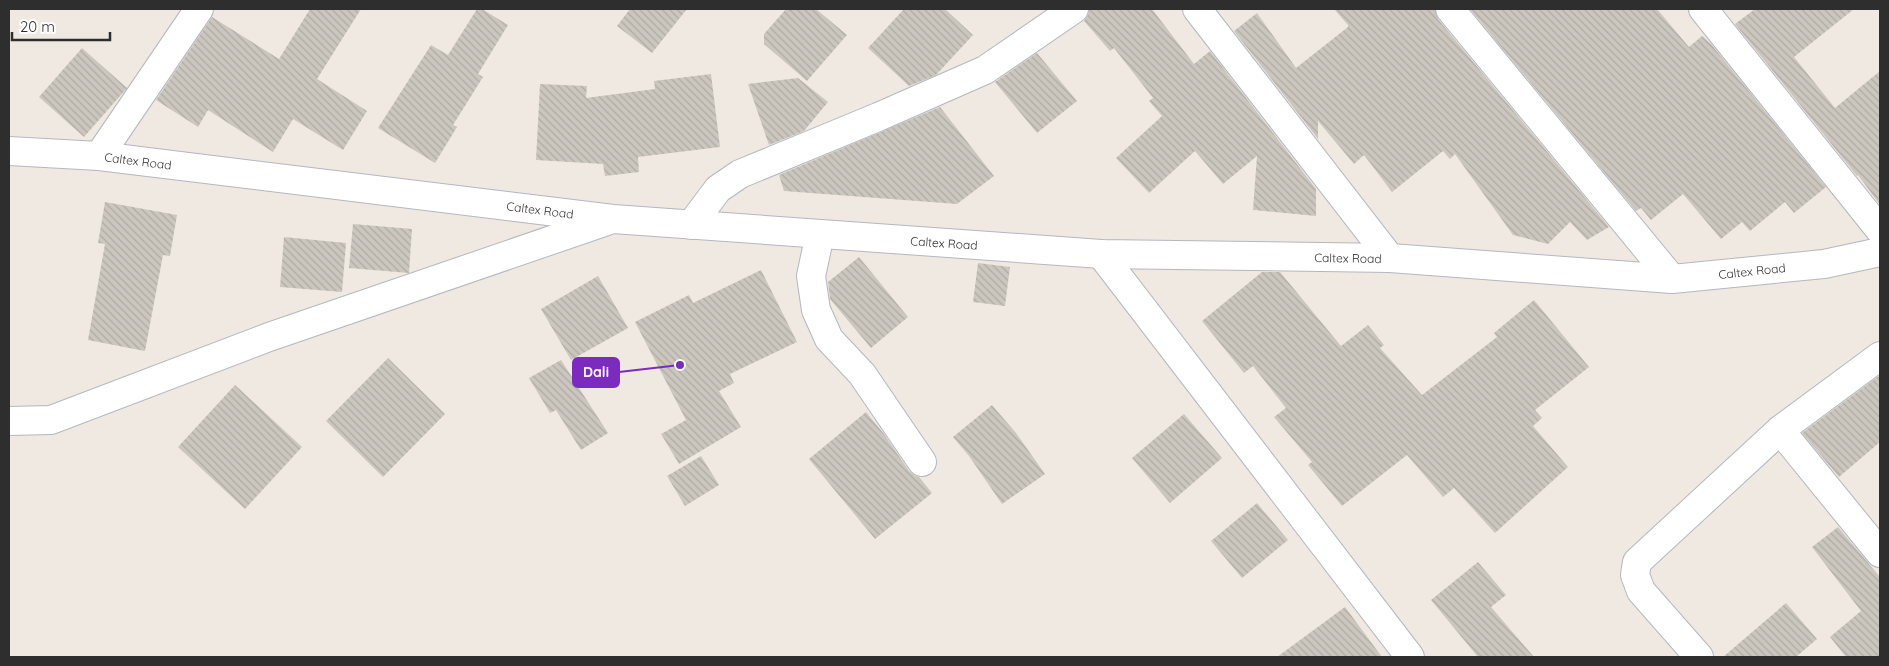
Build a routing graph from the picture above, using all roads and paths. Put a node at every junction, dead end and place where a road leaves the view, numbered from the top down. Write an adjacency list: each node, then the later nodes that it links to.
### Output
1 (199, 9): 7 (street)
2 (1074, 9): 9 (street)
3 (1197, 9): 14 (street)
4 (1450, 9): 15 (street)
5 (1703, 9): 10 (street)
6 (9, 151): 7 (street, Caltex Road)
7 (99, 156): 8 (street, Caltex Road)
8 (613, 219): 9 (street, Caltex Road); 17 (street)
9 (691, 224): 11 (street, Caltex Road)
10 (1880, 230)
11 (820, 234): 13 (street, Caltex Road); 19 (street)
12 (1880, 252): 15 (street, Caltex Road)
13 (1101, 254): 14 (street, Caltex Road); 21 (street)
14 (1390, 258): 15 (street, Caltex Road)
15 (1672, 279)
16 (1880, 356): 18 (street)
17 (9, 421)
18 (1780, 430): 20 (street); 22 (street)
19 (922, 462)
20 (1880, 553)
21 (1410, 657)
22 (1699, 657)

